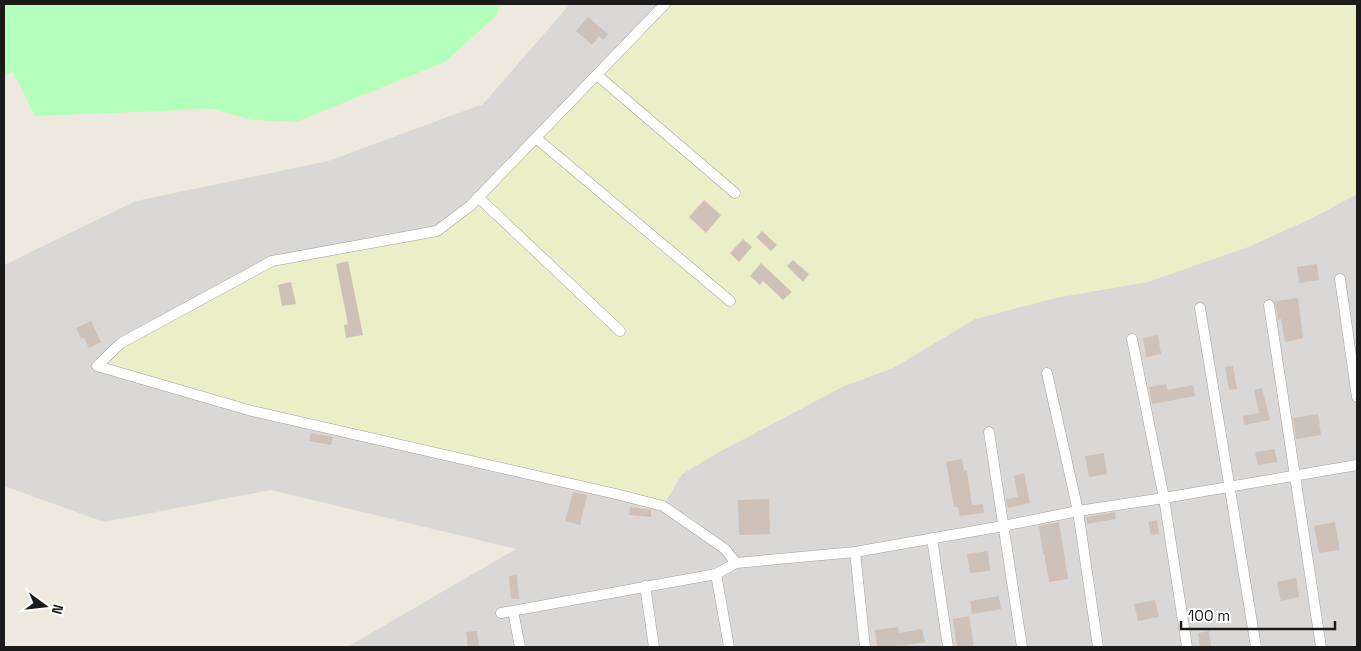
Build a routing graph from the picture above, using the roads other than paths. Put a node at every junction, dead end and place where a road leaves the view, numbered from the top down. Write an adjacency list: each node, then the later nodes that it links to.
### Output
1 (665, 4): 2 (street)
2 (596, 75): 3 (street); 4 (street)
3 (536, 138): 5 (street); 7 (street)
4 (735, 193)
5 (478, 198): 10 (street); 23 (street)
6 (1340, 279): 13 (street)
7 (730, 301)
8 (1269, 305): 16 (street)
9 (1200, 308): 17 (street)
10 (620, 331)
11 (1132, 340): 18 (street)
12 (1047, 373): 19 (street)
13 (1357, 397)
14 (988, 432): 20 (street)
15 (1357, 465): 16 (street)
16 (1295, 476): 17 (street); 37 (street)
17 (1230, 487): 18 (street); 36 (street)
18 (1164, 498): 19 (street); 35 (street)
19 (1078, 511): 20 (street); 34 (street)
20 (1003, 526): 21 (street); 33 (street)
21 (932, 538): 22 (street); 32 (street)
22 (855, 552): 23 (street); 31 (street)
23 (736, 563): 24 (street)
24 (716, 574): 25 (street); 30 (street)
25 (645, 586): 26 (street); 29 (street)
26 (513, 611): 27 (street); 28 (street)
27 (501, 613)
28 (520, 647)
29 (654, 647)
30 (729, 647)
31 (865, 647)
32 (948, 647)
33 (1022, 647)
34 (1098, 647)
35 (1187, 647)
36 (1256, 647)
37 (1321, 647)

